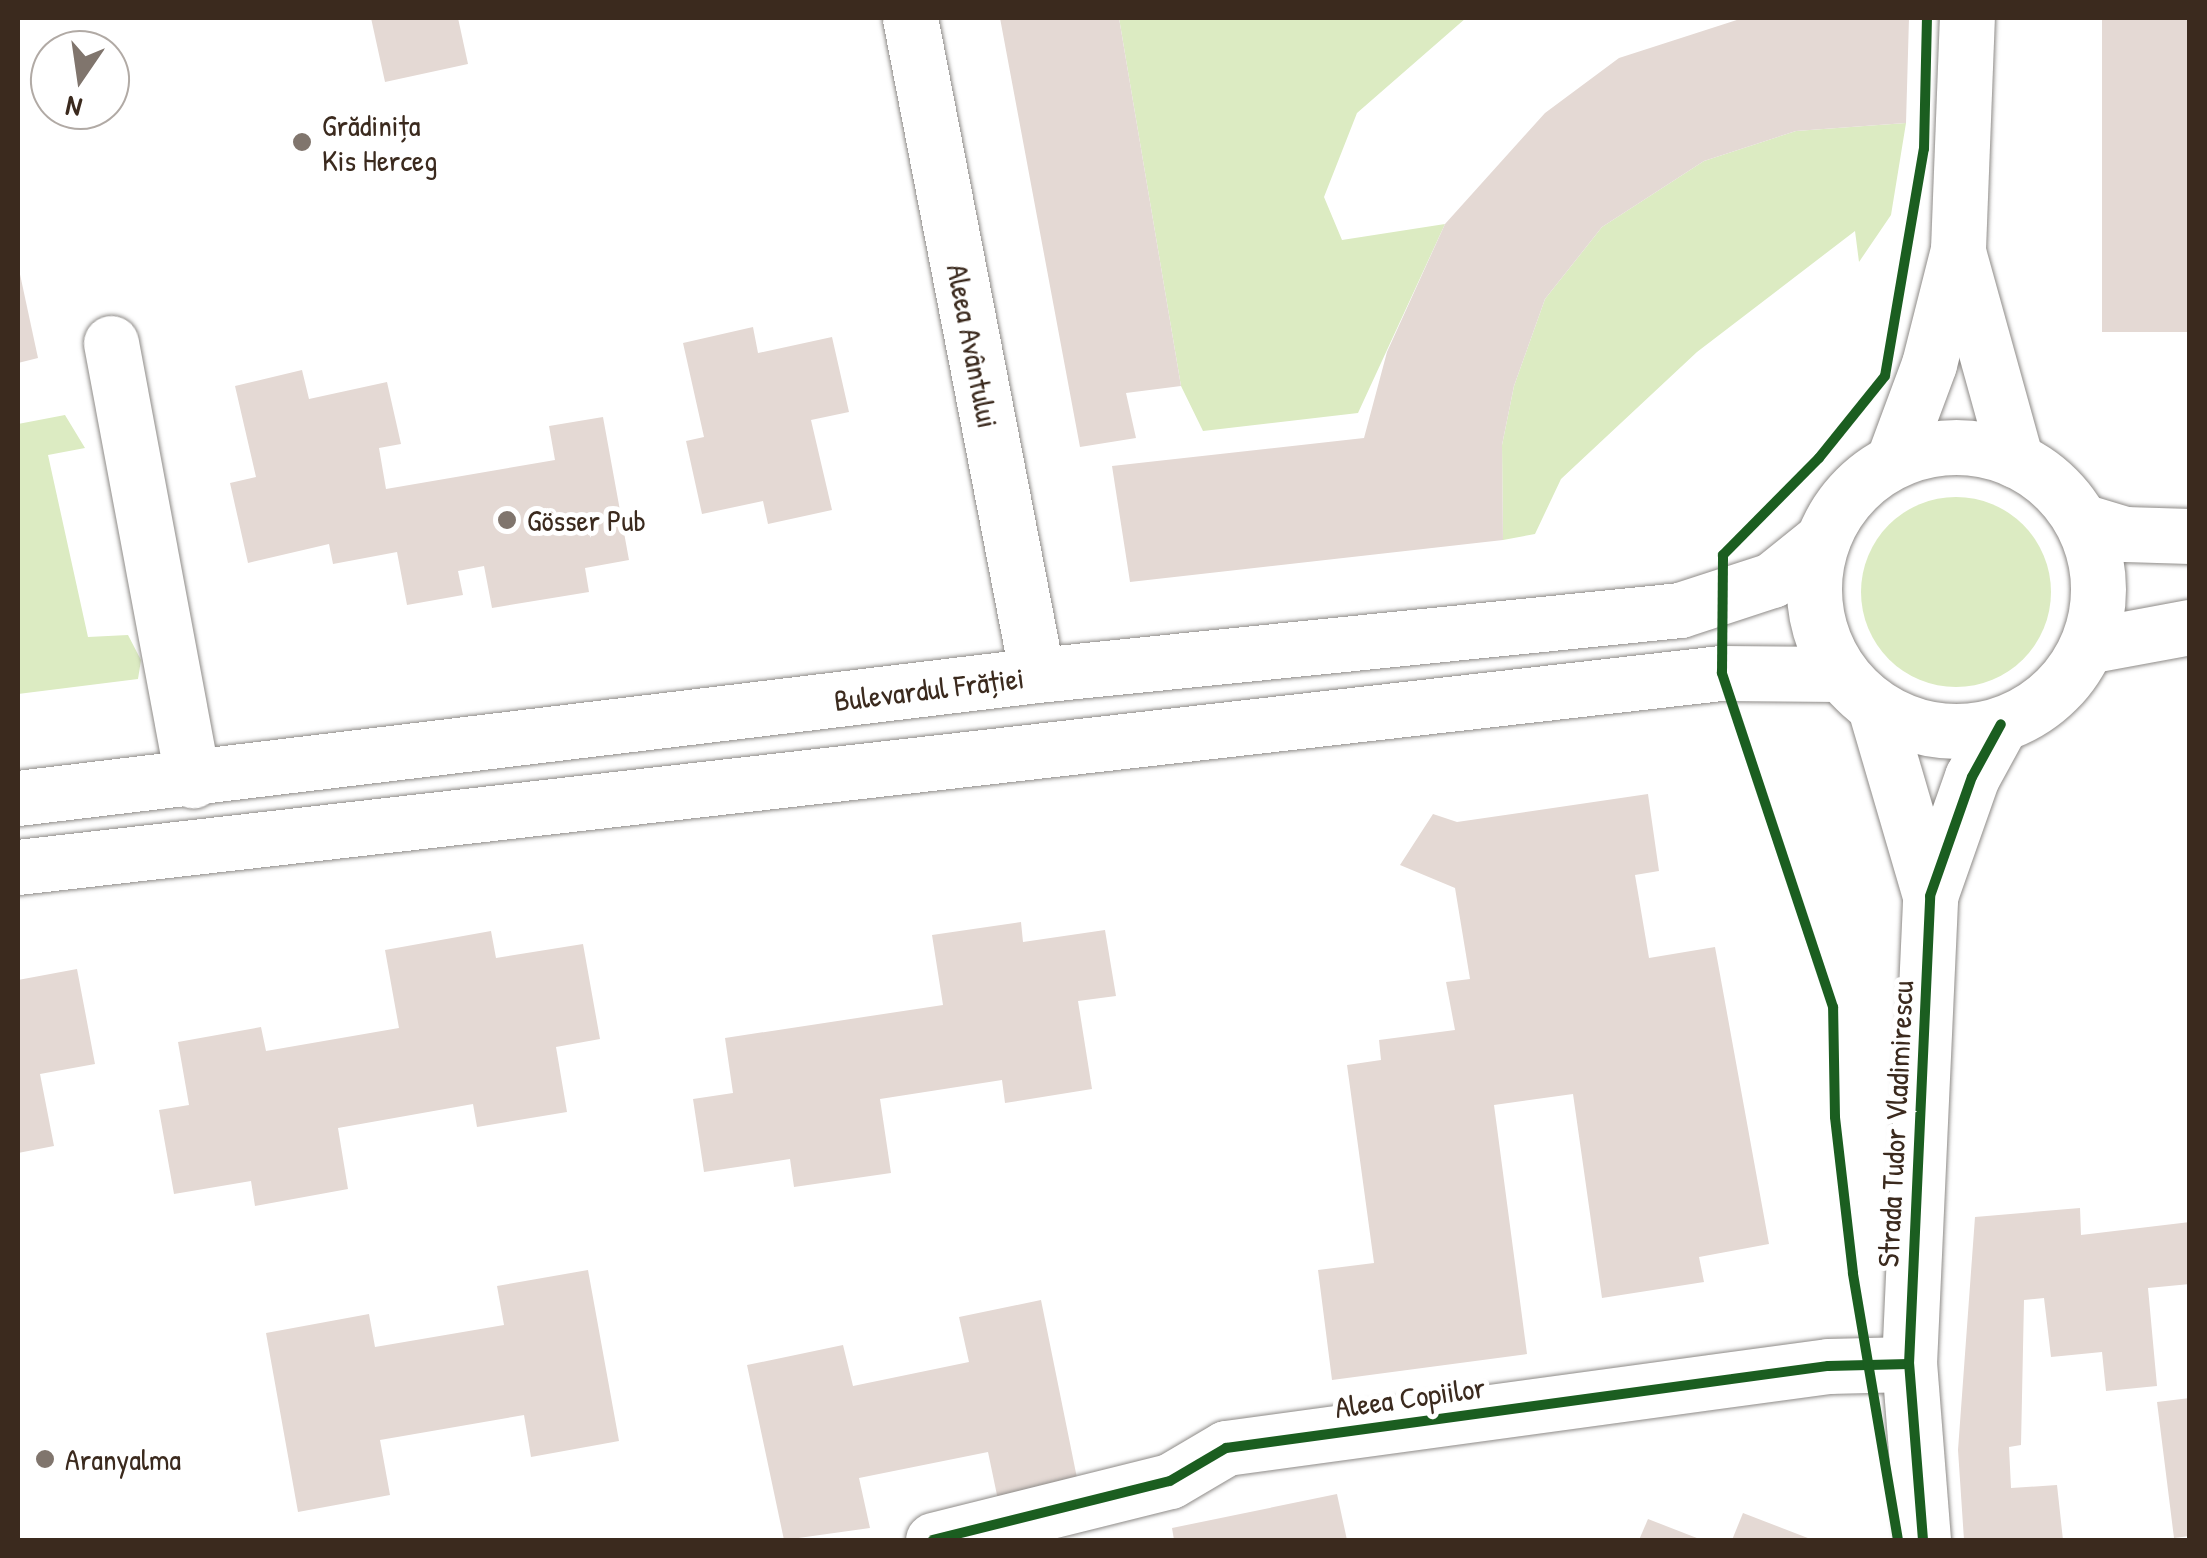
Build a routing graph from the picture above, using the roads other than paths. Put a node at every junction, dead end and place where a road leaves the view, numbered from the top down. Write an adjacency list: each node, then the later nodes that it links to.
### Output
1 (910, 18): 13 (main road, Aleea Avântului)
2 (1967, 18): 3 (main road)
3 (1958, 250): 5 (main road); 6 (main road)
4 (111, 344): 16 (main road)
5 (2016, 460): 6 (main road); 7 (main road)
6 (1893, 461): 9 (main road)
7 (2082, 521): 8 (main road); 11 (main road)
8 (2190, 536)
9 (1823, 539): 12 (main road); 13 (main road, Bulevardul Frăției)
10 (2190, 627): 11 (main road)
11 (2087, 646): 15 (main road)
12 (1838, 674): 14 (main road); 18 (main road)
13 (1037, 675): 16 (main road, Bulevardul Frăției)
14 (1876, 711): 15 (main road); 19 (main road, Strada Tudor Vladimirescu)
15 (2000, 724): 19 (main road, Strada Tudor Vladimirescu)
16 (192, 780): 17 (main road, Bulevardul Frăției)
17 (18, 798)
18 (18, 866)
19 (1930, 896): 20 (main road, Strada Tudor Vladimirescu)
20 (1909, 1364): 21 (main road, Aleea Copiilor); 22 (main road, Strada Tudor Vladimirescu)
21 (933, 1540)
22 (1923, 1540)

